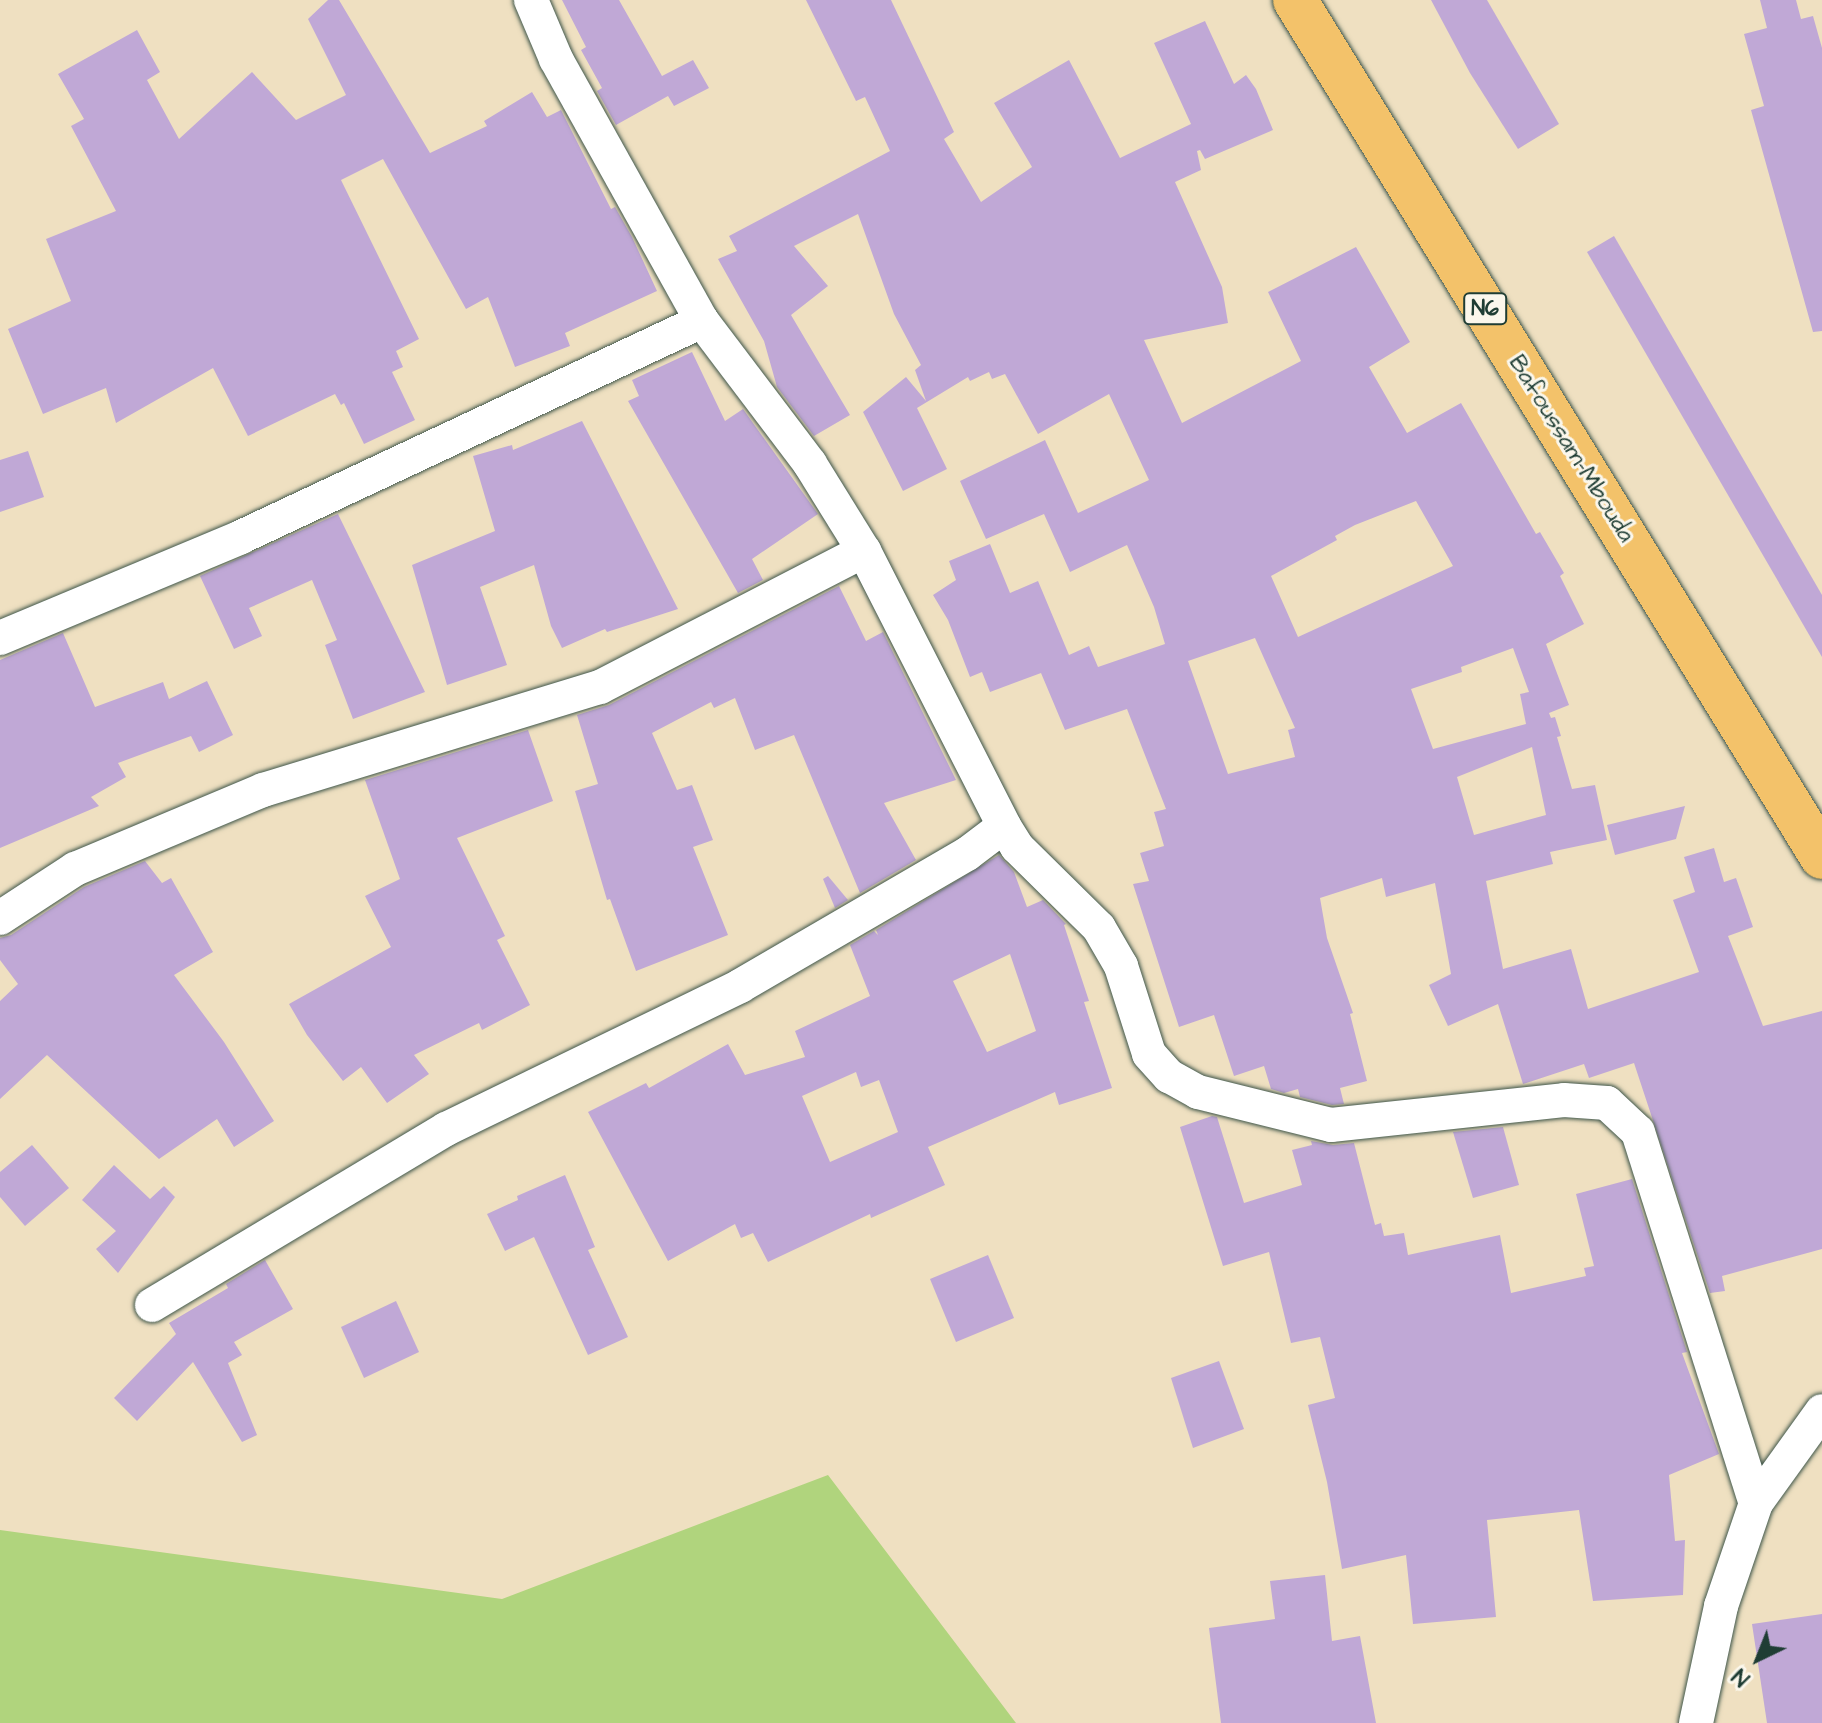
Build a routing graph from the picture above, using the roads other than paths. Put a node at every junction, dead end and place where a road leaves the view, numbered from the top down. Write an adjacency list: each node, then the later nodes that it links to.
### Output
1 (531, 0): 3 (street)
2 (1295, 0): 7 (highway, Bafoussam-Mbouda / N6)
3 (702, 321): 4 (street); 5 (street)
4 (864, 551): 6 (street); 8 (street)
5 (0, 638)
6 (1004, 826): 9 (street); 11 (street)
7 (1822, 857)
8 (0, 918)
9 (152, 1305)
10 (1822, 1411): 11 (street)
11 (1756, 1503): 12 (street)
12 (1696, 1723)

